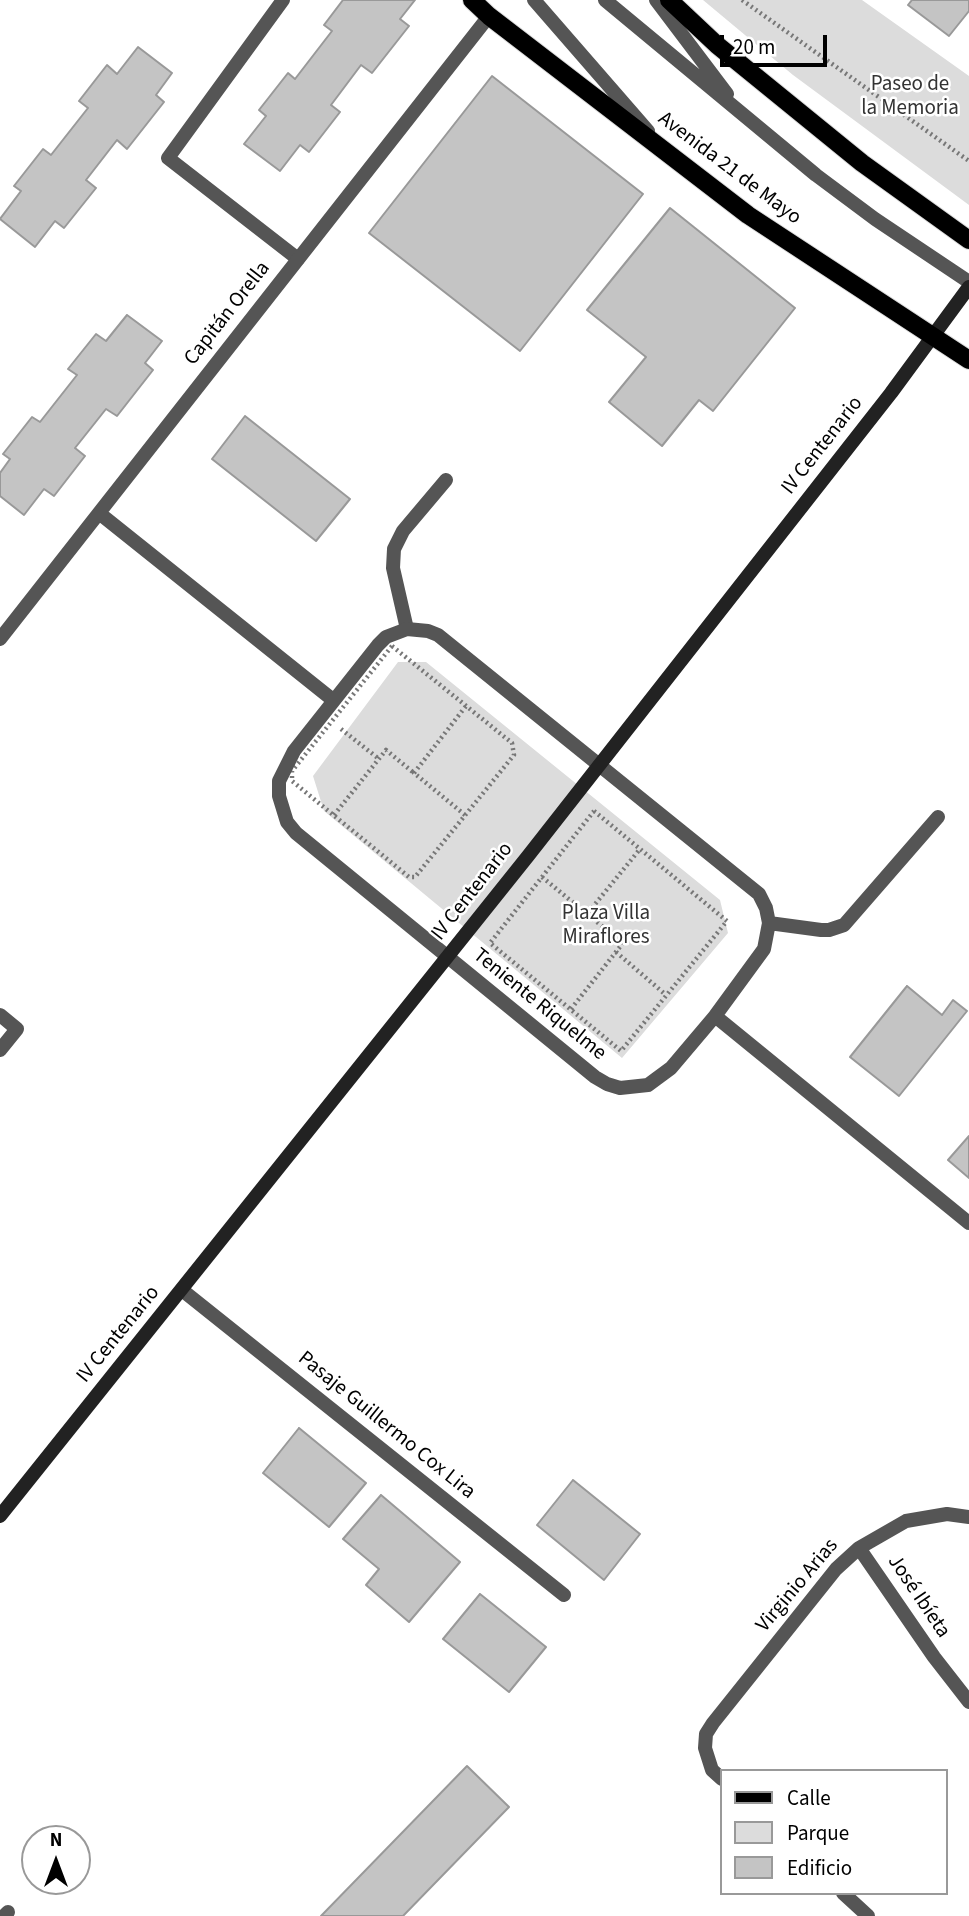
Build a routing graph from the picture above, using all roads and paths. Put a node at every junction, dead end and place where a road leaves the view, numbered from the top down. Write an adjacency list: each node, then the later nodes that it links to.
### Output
1 (283, 0): 13 (street)
2 (472, 0): 8 (main road, Avenida 21 de Mayo)
3 (534, 0): 10 (street)
4 (605, 0): 9 (street)
5 (656, 0): 9 (street)
6 (669, 0): 12 (main road)
7 (742, 0): 11 (path)
8 (489, 16): 10 (main road, Avenida 21 de Mayo); 13 (street, Capitán Orella)
9 (753, 124): 14 (street)
10 (663, 148): 16 (main road, Avenida 21 de Mayo)
11 (969, 161)
12 (969, 240)
13 (298, 259): 19 (street, Capitán Orella)
14 (969, 282)
15 (969, 287): 16 (street, IV Centenario)
16 (932, 337): 17 (main road, Avenida 21 de Mayo); 26 (street, IV Centenario)
17 (969, 360)
18 (446, 480): 20 (street)
19 (99, 513): 21 (street, Capitán Orella); 22 (street)
20 (407, 629): 22 (street, Teniente Riquelme); 26 (street)
21 (0, 639)
22 (333, 700): 36 (street, Teniente Riquelme)
23 (466, 706): 24 (path); 27 (path); 29 (path)
24 (332, 722): 25 (path); 28 (path)
25 (379, 759): 27 (path); 28 (path)
26 (600, 765): 34 (street); 36 (street, IV Centenario)
27 (414, 773): 29 (path)
28 (334, 815): 29 (path)
29 (465, 815)
30 (938, 817): 34 (street)
31 (640, 849): 32 (path); 33 (path); 37 (path)
32 (542, 877): 33 (path); 38 (path)
33 (587, 914): 35 (path)
34 (769, 923): 40 (street, Teniente Riquelme)
35 (615, 952): 37 (path); 38 (path)
36 (448, 958): 40 (street, Teniente Riquelme); 43 (street, IV Centenario)
37 (666, 995): 38 (path)
38 (570, 1009)
39 (0, 1015): 41 (street)
40 (715, 1016): 42 (street)
41 (0, 1050)
42 (969, 1223)
43 (182, 1290): 44 (street, IV Centenario); 47 (street, Pasaje Guillermo Cox Lira)
44 (0, 1516)
45 (969, 1517): 46 (street, Virginio Arias)
46 (859, 1548): 48 (street, José Ibíeta); 49 (street, Virginio Arias)
47 (564, 1595)
48 (969, 1702)
49 (720, 1777)
50 (845, 1895): 51 (street)
51 (868, 1916)

